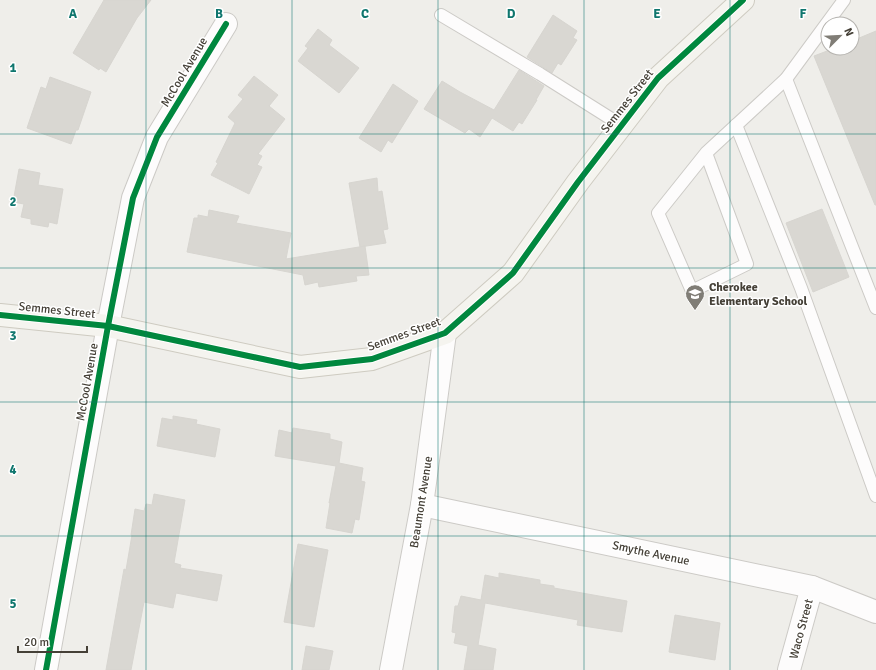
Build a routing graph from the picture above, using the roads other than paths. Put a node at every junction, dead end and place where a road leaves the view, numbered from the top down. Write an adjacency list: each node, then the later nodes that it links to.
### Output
1 (743, 0): 6 (main road, Semmes Street)
2 (844, 0): 5 (lane)
3 (442, 15): 6 (lane)
4 (226, 24): 11 (street, McCool Avenue)
5 (786, 79): 7 (lane); 9 (lane)
6 (621, 125): 12 (main road, Semmes Street)
7 (736, 125): 8 (lane); 13 (lane)
8 (706, 152): 8 (lane)
9 (876, 308)
10 (0, 315): 11 (main road, Semmes Street)
11 (108, 326): 12 (main road, Semmes Street); 17 (street, McCool Avenue)
12 (445, 333): 14 (street, Beaumont Avenue)
13 (876, 496)
14 (422, 505): 15 (street, Smythe Avenue); 18 (street, Beaumont Avenue)
15 (812, 587): 16 (street, Smythe Avenue); 19 (street, Waco Street)
16 (876, 612)
17 (46, 670)
18 (391, 670)
19 (790, 670)

